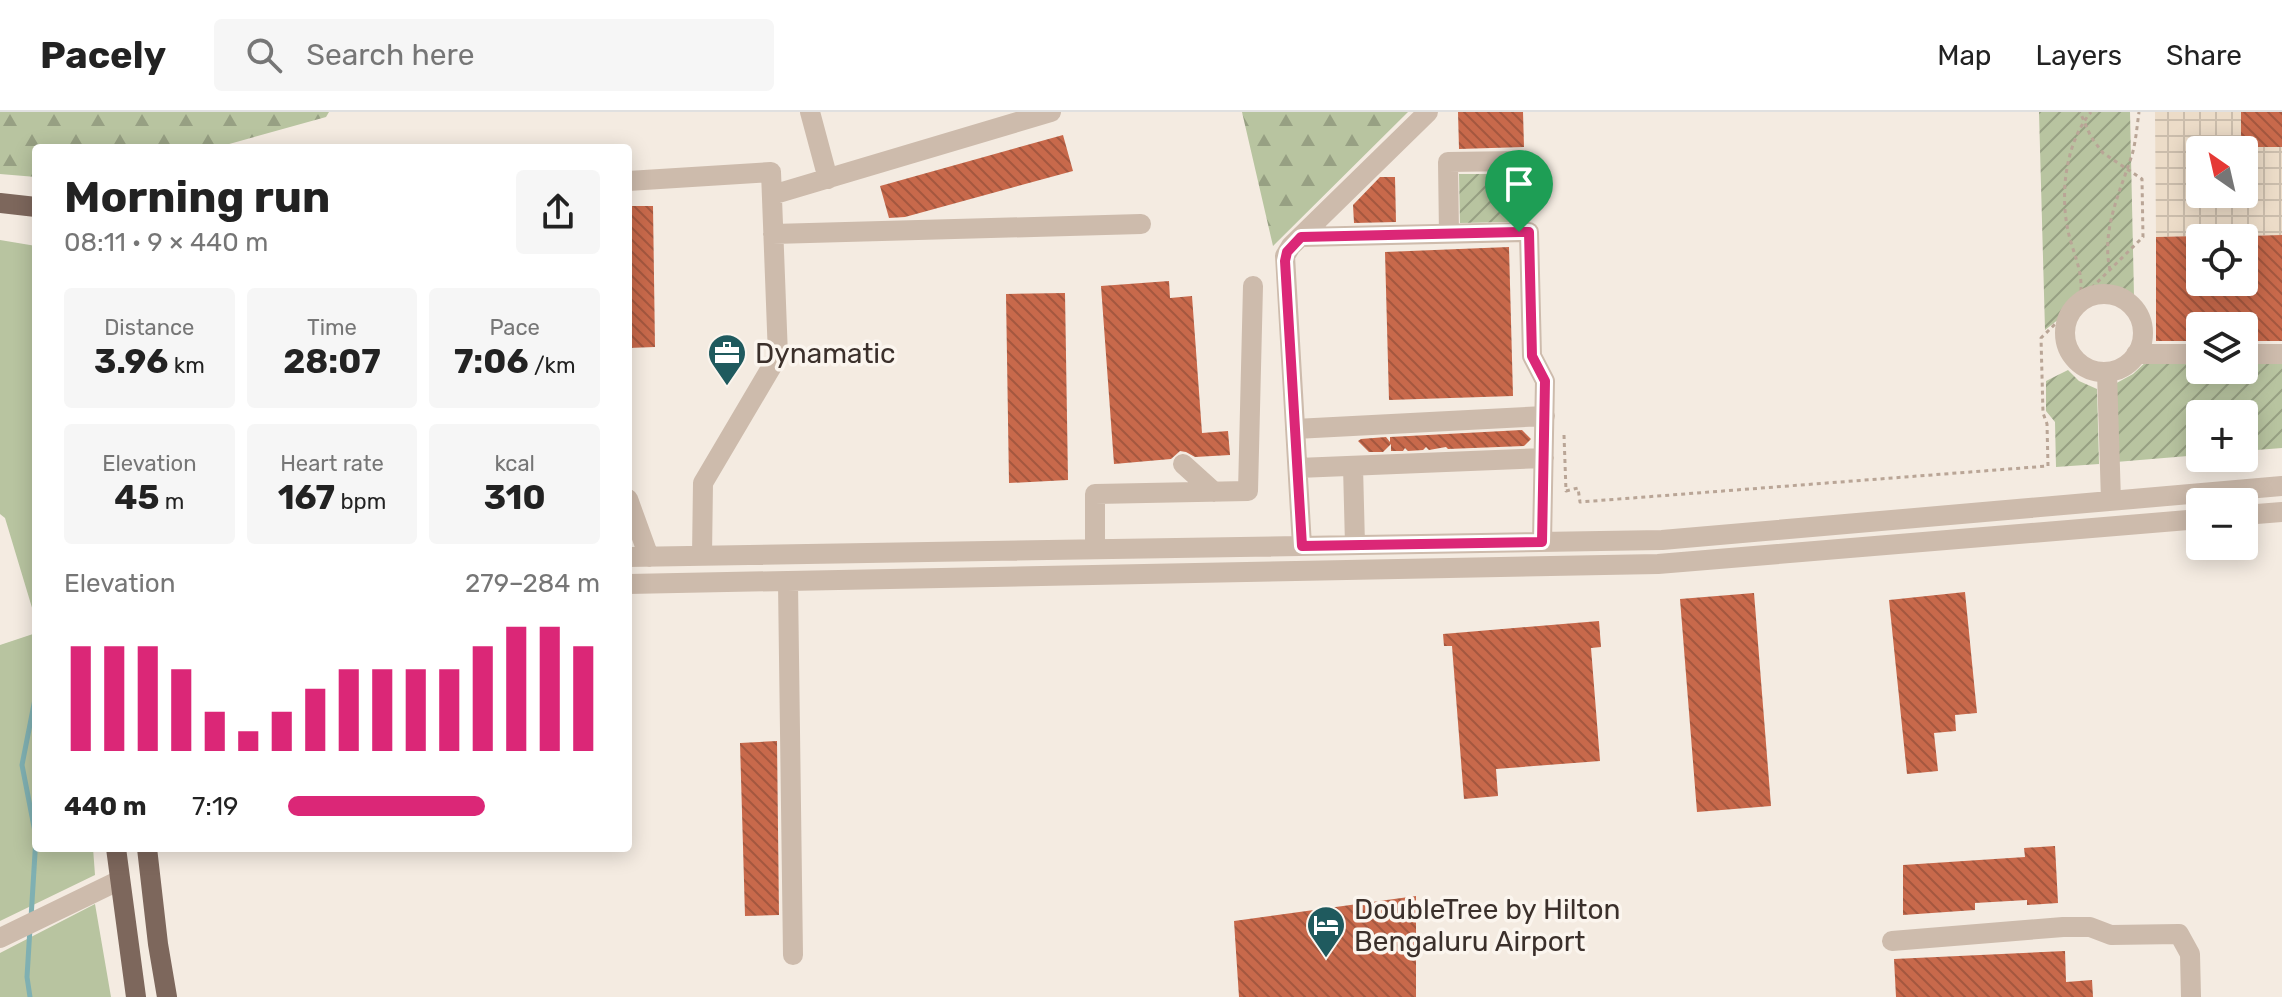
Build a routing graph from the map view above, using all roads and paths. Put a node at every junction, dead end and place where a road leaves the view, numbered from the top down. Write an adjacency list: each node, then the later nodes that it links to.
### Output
1 (810, 112): 9 (street)
2 (1051, 112): 9 (street)
3 (1428, 112): 18 (street)
4 (2080, 112): 7 (path)
5 (2091, 112): 7 (path)
6 (2139, 112): 8 (path)
7 (2084, 120): 8 (path); 21 (path)
8 (2126, 168): 19 (path); 19 (path)
9 (828, 179): 11 (street)
10 (632, 181): 11 (street)
11 (772, 195): 16 (street)
12 (0, 203): 13 (main road)
13 (32, 207)
14 (1141, 224): 16 (street)
15 (1519, 232): 17 (street); 17 (street); 27 (street)
16 (773, 234): 44 (street)
17 (1449, 234): 18 (street)
18 (1301, 237): 28 (street)
19 (2110, 270): 21 (path)
20 (1253, 286): 34 (street)
21 (2080, 299): 27 (path)
22 (2136, 354): 23 (street); 26 (street); 26 (street)
23 (2186, 354)
24 (2258, 354): 25 (street)
25 (2282, 354)
26 (2107, 372): 35 (street)
27 (1554, 419): 28 (street); 29 (street)
28 (1295, 429): 32 (street)
29 (1544, 458): 31 (street); 40 (street)
30 (1183, 464): 34 (street)
31 (1353, 466): 32 (street); 41 (street)
32 (1298, 468): 42 (street)
33 (2279, 484): 35 (street)
34 (1214, 492): 43 (street)
35 (2111, 501): 40 (street)
36 (632, 510): 46 (street)
37 (2282, 512): 38 (street)
38 (2258, 514)
39 (2186, 520): 47 (street)
40 (1542, 542): 41 (street)
41 (1355, 545): 42 (street)
42 (1302, 546): 43 (street)
43 (1095, 549): 44 (street)
44 (702, 556): 46 (street)
45 (632, 557): 46 (street)
46 (649, 557)
47 (788, 583): 48 (street); 54 (street)
48 (632, 584)
49 (116, 852): 51 (main road)
50 (147, 852): 56 (main road)
51 (120, 880): 52 (street); 55 (main road)
52 (0, 938)
53 (1892, 941): 57 (street)
54 (793, 955)
55 (136, 997)
56 (167, 997)
57 (2191, 997)

